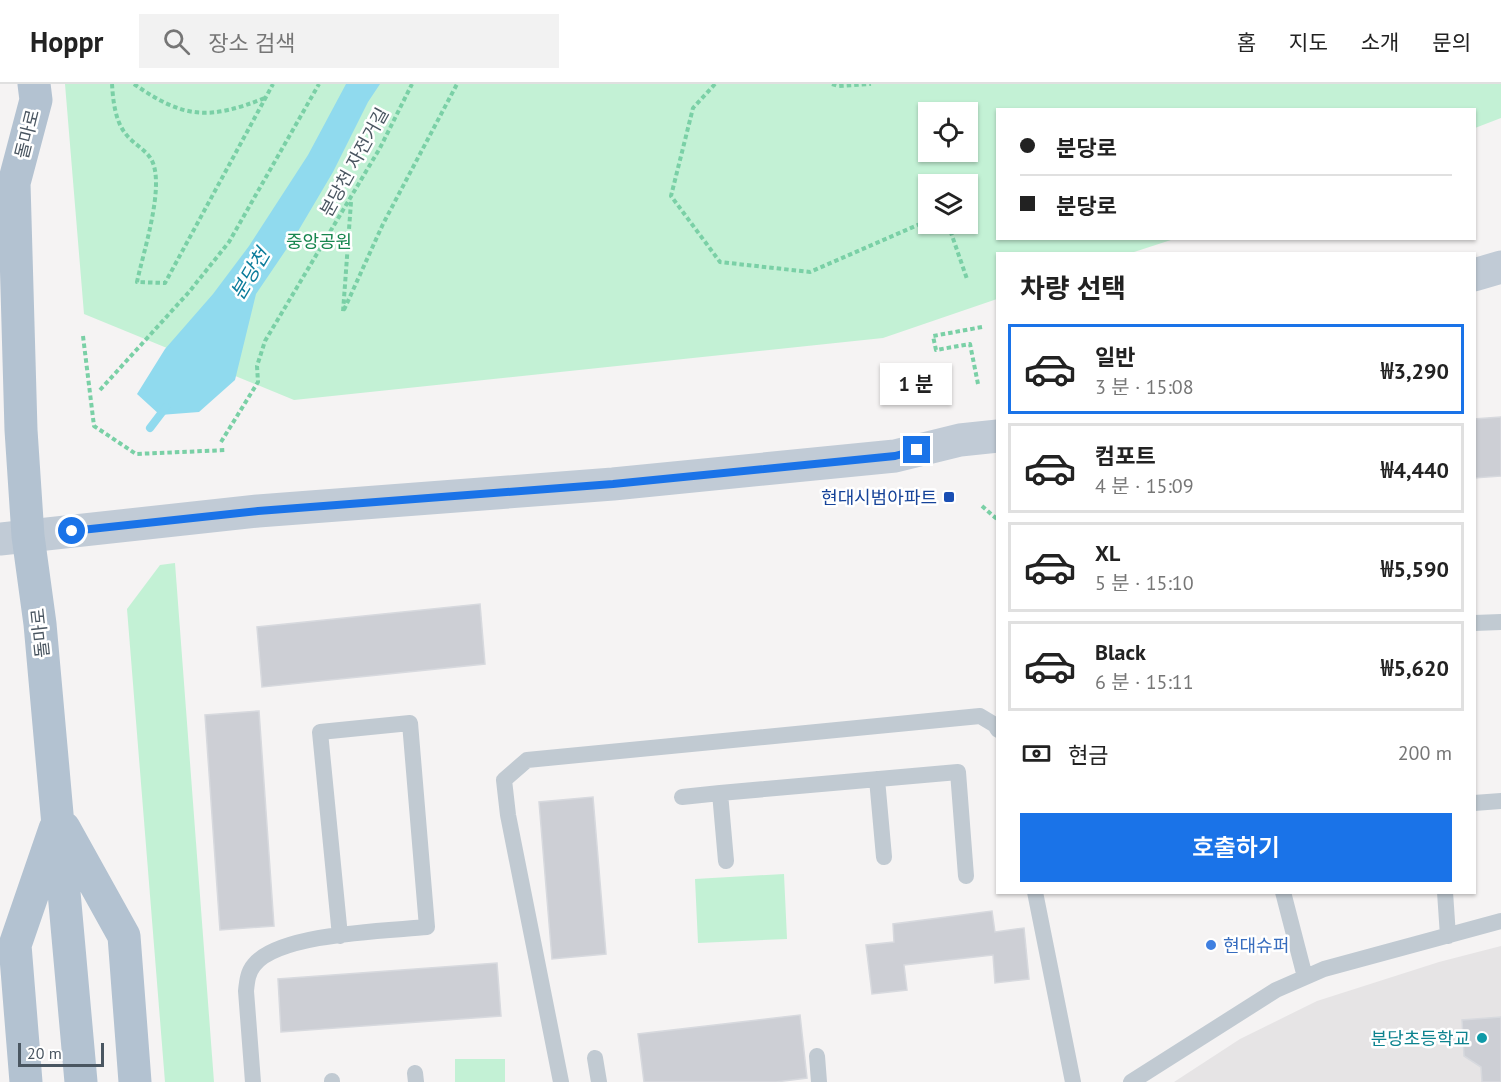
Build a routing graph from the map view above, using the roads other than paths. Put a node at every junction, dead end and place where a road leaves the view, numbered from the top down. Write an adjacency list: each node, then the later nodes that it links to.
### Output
1 (34, 84): 2 (main road, 돌마로)
2 (7, 171): 6 (main road, 돌마로)
3 (1501, 267): 4 (main road)
4 (1476, 274)
5 (996, 436): 6 (main road)
6 (14, 537): 15 (main road, 돌마로)
7 (1501, 622): 8 (lane)
8 (1476, 623)
9 (996, 727): 32 (lane)
10 (877, 779): 11 (lane); 16 (lane); 18 (lane)
11 (720, 793): 12 (lane); 17 (lane)
12 (682, 797)
13 (1501, 801): 14 (lane)
14 (1476, 803)
15 (59, 819): 28 (main road); 29 (main road, 돌마로); 30 (main road)
16 (884, 857)
17 (726, 861)
18 (966, 876)
19 (1035, 894): 35 (lane)
20 (1284, 894): 25 (lane)
21 (1445, 894): 24 (lane)
22 (1501, 921): 24 (lane)
23 (340, 936): 23 (lane); 31 (lane)
24 (1448, 936): 25 (lane)
25 (1305, 977): 36 (lane)
26 (817, 1056): 34 (lane)
27 (595, 1058): 33 (lane)
28 (26, 1082)
29 (81, 1082)
30 (135, 1082)
31 (253, 1082)
32 (561, 1082)
33 (598, 1082)
34 (819, 1082)
35 (1072, 1082)
36 (1131, 1082)

